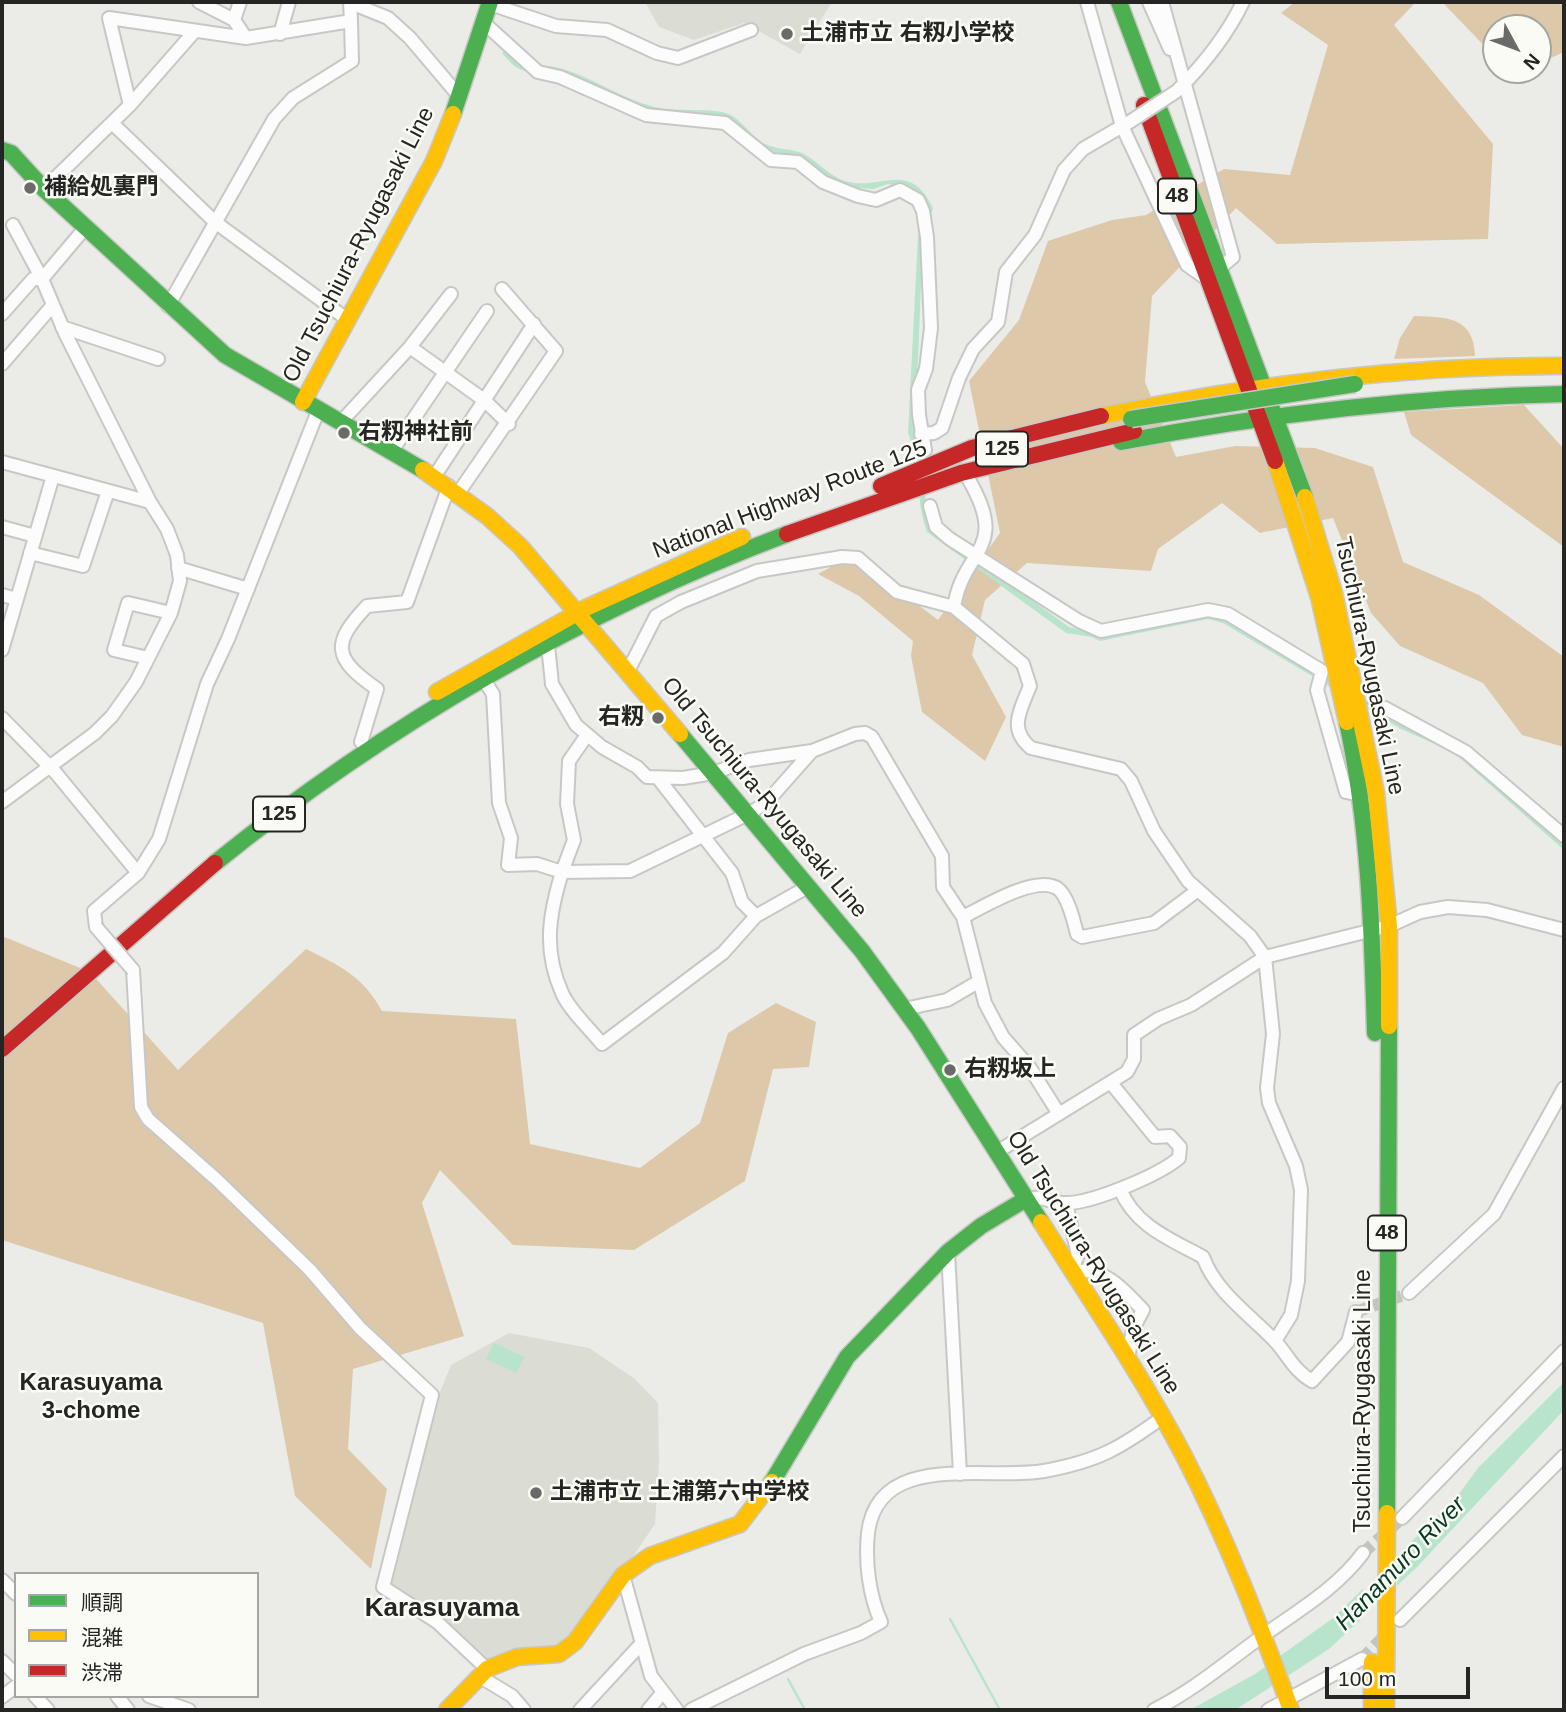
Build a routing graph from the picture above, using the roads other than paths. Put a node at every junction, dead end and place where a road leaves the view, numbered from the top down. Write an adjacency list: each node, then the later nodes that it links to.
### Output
1 (200, 2): 12 (street)
2 (240, 2): 12 (street)
3 (289, 2): 17 (street)
4 (350, 2): 13 (street); 21 (street)
5 (1087, 2): 24 (street)
6 (1107, 2): 32 (main road, Tsuchiura-Ryugasaki Line / 48)
7 (1119, 2): 30 (main road, Tsuchiura-Ryugasaki Line / 48)
8 (1149, 2): 19 (street)
9 (1163, 2): 19 (street)
10 (1243, 2): 20 (street)
11 (490, 3): 14 (main road, Old Tsuchiura-Ryugasaki Line); 15 (street)
12 (234, 20): 18 (street)
13 (351, 21): 17 (street); 27 (street)
14 (484, 23): 21 (main road, Old Tsuchiura-Ryugasaki Line); 60 (street)
15 (751, 30)
16 (194, 32): 18 (street); 22 (street); 22 (street)
17 (280, 34): 18 (street)
18 (246, 38)
19 (1177, 56): 20 (street)
20 (1180, 88): 24 (street, bridge); 30 (street)
21 (460, 97): 39 (main road, Old Tsuchiura-Ryugasaki Line)
22 (130, 105): 23 (street)
23 (112, 123): 26 (street); 27 (street)
24 (1126, 124): 32 (street); 60 (street)
25 (2, 150): 26 (main road)
26 (44, 189): 29 (main road)
27 (215, 222): 36 (street); 39 (street)
28 (13, 225): 31 (street)
29 (85, 228): 31 (street); 36 (main road)
30 (1220, 268): 49 (main road, Tsuchiura-Ryugasaki Line / 48)
31 (43, 279): 35 (street); 38 (street)
32 (1207, 279): 50 (main road, Tsuchiura-Ryugasaki Line / 48)
33 (502, 289): 40 (street)
34 (452, 294): 42 (street)
35 (53, 305): 41 (street); 44 (street)
36 (168, 306): 54 (main road)
37 (487, 311): 46 (street)
38 (2, 314)
39 (348, 320): 54 (main road, Old Tsuchiura-Ryugasaki Line)
40 (534, 324): 53 (street); 59 (street)
41 (62, 327): 43 (street); 70 (street)
42 (410, 347): 46 (street); 58 (street)
43 (158, 359)
44 (2, 364)
45 (1564, 366): 49 (main road)
46 (445, 372): 53 (street); 62 (street)
47 (1564, 374): 51 (main road, National Highway Route 125 / 125)
48 (1564, 386): 51 (main road, National Highway Route 125 / 125)
49 (1264, 387): 50 (main road); 56 (main road, Tsuchiura-Ryugasaki Line / 48)
50 (1247, 390): 57 (main road, Tsuchiura-Ryugasaki Line / 48); 69 (main road)
51 (1356, 391): 69 (main road, National Highway Route 125 / 125)
52 (1564, 394): 56 (main road)
53 (484, 400): 59 (street); 65 (street)
54 (303, 402): 55 (main road, Old Tsuchiura-Ryugasaki Line)
55 (318, 411): 58 (main road, Old Tsuchiura-Ryugasaki Line); 77 (street)
56 (1276, 415): 57 (main road); 107 (main road, Tsuchiura-Ryugasaki Line / 48)
57 (1258, 418): 66 (main road); 96 (main road, Tsuchiura-Ryugasaki Line / 48)
58 (340, 423): 62 (main road, Old Tsuchiura-Ryugasaki Line)
59 (509, 424): 67 (street)
60 (921, 434): 61 (street)
61 (925, 450)
62 (391, 452): 65 (main road, Old Tsuchiura-Ryugasaki Line)
63 (2, 463): 64 (street)
64 (53, 476): 68 (street); 73 (street)
65 (434, 477): 67 (main road, Old Tsuchiura-Ryugasaki Line)
66 (970, 480): 69 (main road); 75 (street)
67 (454, 489): 82 (main road, Old Tsuchiura-Ryugasaki Line); 91 (street)
68 (108, 491): 70 (street); 74 (street)
69 (878, 494): 82 (main road, National Highway Route 125 / 125)
70 (149, 502): 76 (street)
71 (930, 506): 75 (street)
72 (2, 527): 73 (street)
73 (35, 536): 74 (street)
74 (30, 553): 79 (street)
75 (977, 556): 80 (street); 96 (street)
76 (178, 568): 77 (street); 81 (street)
77 (248, 589): 102 (street)
78 (2, 595): 79 (street)
79 (17, 599): 84 (street)
80 (954, 607): 86 (street); 104 (street)
81 (171, 613): 85 (street); 85 (street)
82 (583, 619): 83 (main road, National Highway Route 125 / 125); 86 (main road, Old Tsuchiura-Ryugasaki Line); 91 (main road, National Highway Route 125 / 125)
83 (548, 645): 87 (main road, National Highway Route 125 / 125); 90 (street)
84 (2, 650)
85 (148, 658): 93 (street)
86 (628, 671): 94 (main road, Old Tsuchiura-Ryugasaki Line)
87 (484, 680): 101 (street); 113 (main road, National Highway Route 125 / 125)
88 (1385, 708): 100 (street)
89 (2, 718): 93 (street)
90 (587, 734): 95 (street); 101 (street)
91 (361, 742): 112 (main road, National Highway Route 125 / 125)
92 (812, 751): 94 (street); 98 (street); 106 (street)
93 (48, 765): 97 (street); 102 (street)
94 (713, 773): 95 (street); 98 (main road, Old Tsuchiura-Ryugasaki Line)
95 (658, 778): 99 (street)
96 (1360, 795): 107 (main road, Tsuchiura-Ryugasaki Line / 48)
97 (2, 802)
98 (748, 814): 99 (street); 103 (main road, Old Tsuchiura-Ryugasaki Line)
99 (701, 836): 101 (street); 105 (street)
100 (1564, 836)
101 (562, 872): 105 (street)
102 (138, 873): 138 (street, bridge)
103 (809, 886): 105 (street); 111 (main road, Old Tsuchiura-Ryugasaki Line)
104 (1198, 890): 106 (street); 109 (street)
105 (756, 916)
106 (962, 917): 110 (street)
107 (1381, 928): 108 (street); 109 (street); 132 (main road, Tsuchiura-Ryugasaki Line / 48); 134 (main road, Tsuchiura-Ryugasaki Line / 48)
108 (1564, 930)
109 (1265, 957): 114 (street); 125 (street)
110 (978, 982): 111 (street); 116 (street)
111 (904, 1009): 117 (main road, Old Tsuchiura-Ryugasaki Line)
112 (2, 1033)
113 (2, 1049)
114 (1111, 1083): 116 (street); 118 (street)
115 (1564, 1088): 123 (street)
116 (1059, 1114): 117 (street)
117 (997, 1152): 119 (main road, Old Tsuchiura-Ryugasaki Line)
118 (1120, 1189): 120 (street); 125 (street)
119 (1026, 1199): 120 (street); 121 (main road); 122 (main road, Old Tsuchiura-Ryugasaki Line)
120 (1066, 1202): 122 (street)
121 (948, 1252): 130 (street); 133 (main road)
122 (1071, 1271): 127 (main road, Old Tsuchiura-Ryugasaki Line); 127 (street)
123 (1409, 1293)
124 (1356, 1312): 125 (street)
125 (1275, 1341)
126 (1564, 1352): 131 (street)
127 (1128, 1359): 128 (main road, Old Tsuchiura-Ryugasaki Line)
128 (1163, 1417): 130 (street); 135 (main road, Old Tsuchiura-Ryugasaki Line)
129 (1564, 1456): 134 (street)
130 (960, 1474): 148 (street)
131 (1402, 1518)
132 (1368, 1553): 135 (street); 151 (main road, Tsuchiura-Ryugasaki Line / 48)
133 (623, 1574): 136 (street); 138 (main road)
134 (1393, 1618): 152 (main road, Tsuchiura-Ryugasaki Line / 48)
135 (1264, 1639): 141 (main road, Old Tsuchiura-Ryugasaki Line); 149 (street)
136 (641, 1644): 139 (street); 145 (street)
137 (1362, 1659): 141 (street)
138 (483, 1673): 143 (main road); 144 (street)
139 (663, 1692): 146 (street); 147 (street)
140 (155, 1698): 142 (street)
141 (1287, 1701): 150 (street)
142 (189, 1710)
143 (447, 1710)
144 (524, 1710)
145 (579, 1710)
146 (648, 1710)
147 (677, 1710)
148 (691, 1710)
149 (1154, 1710)
150 (1268, 1710)
151 (1372, 1710)
152 (1386, 1710)

